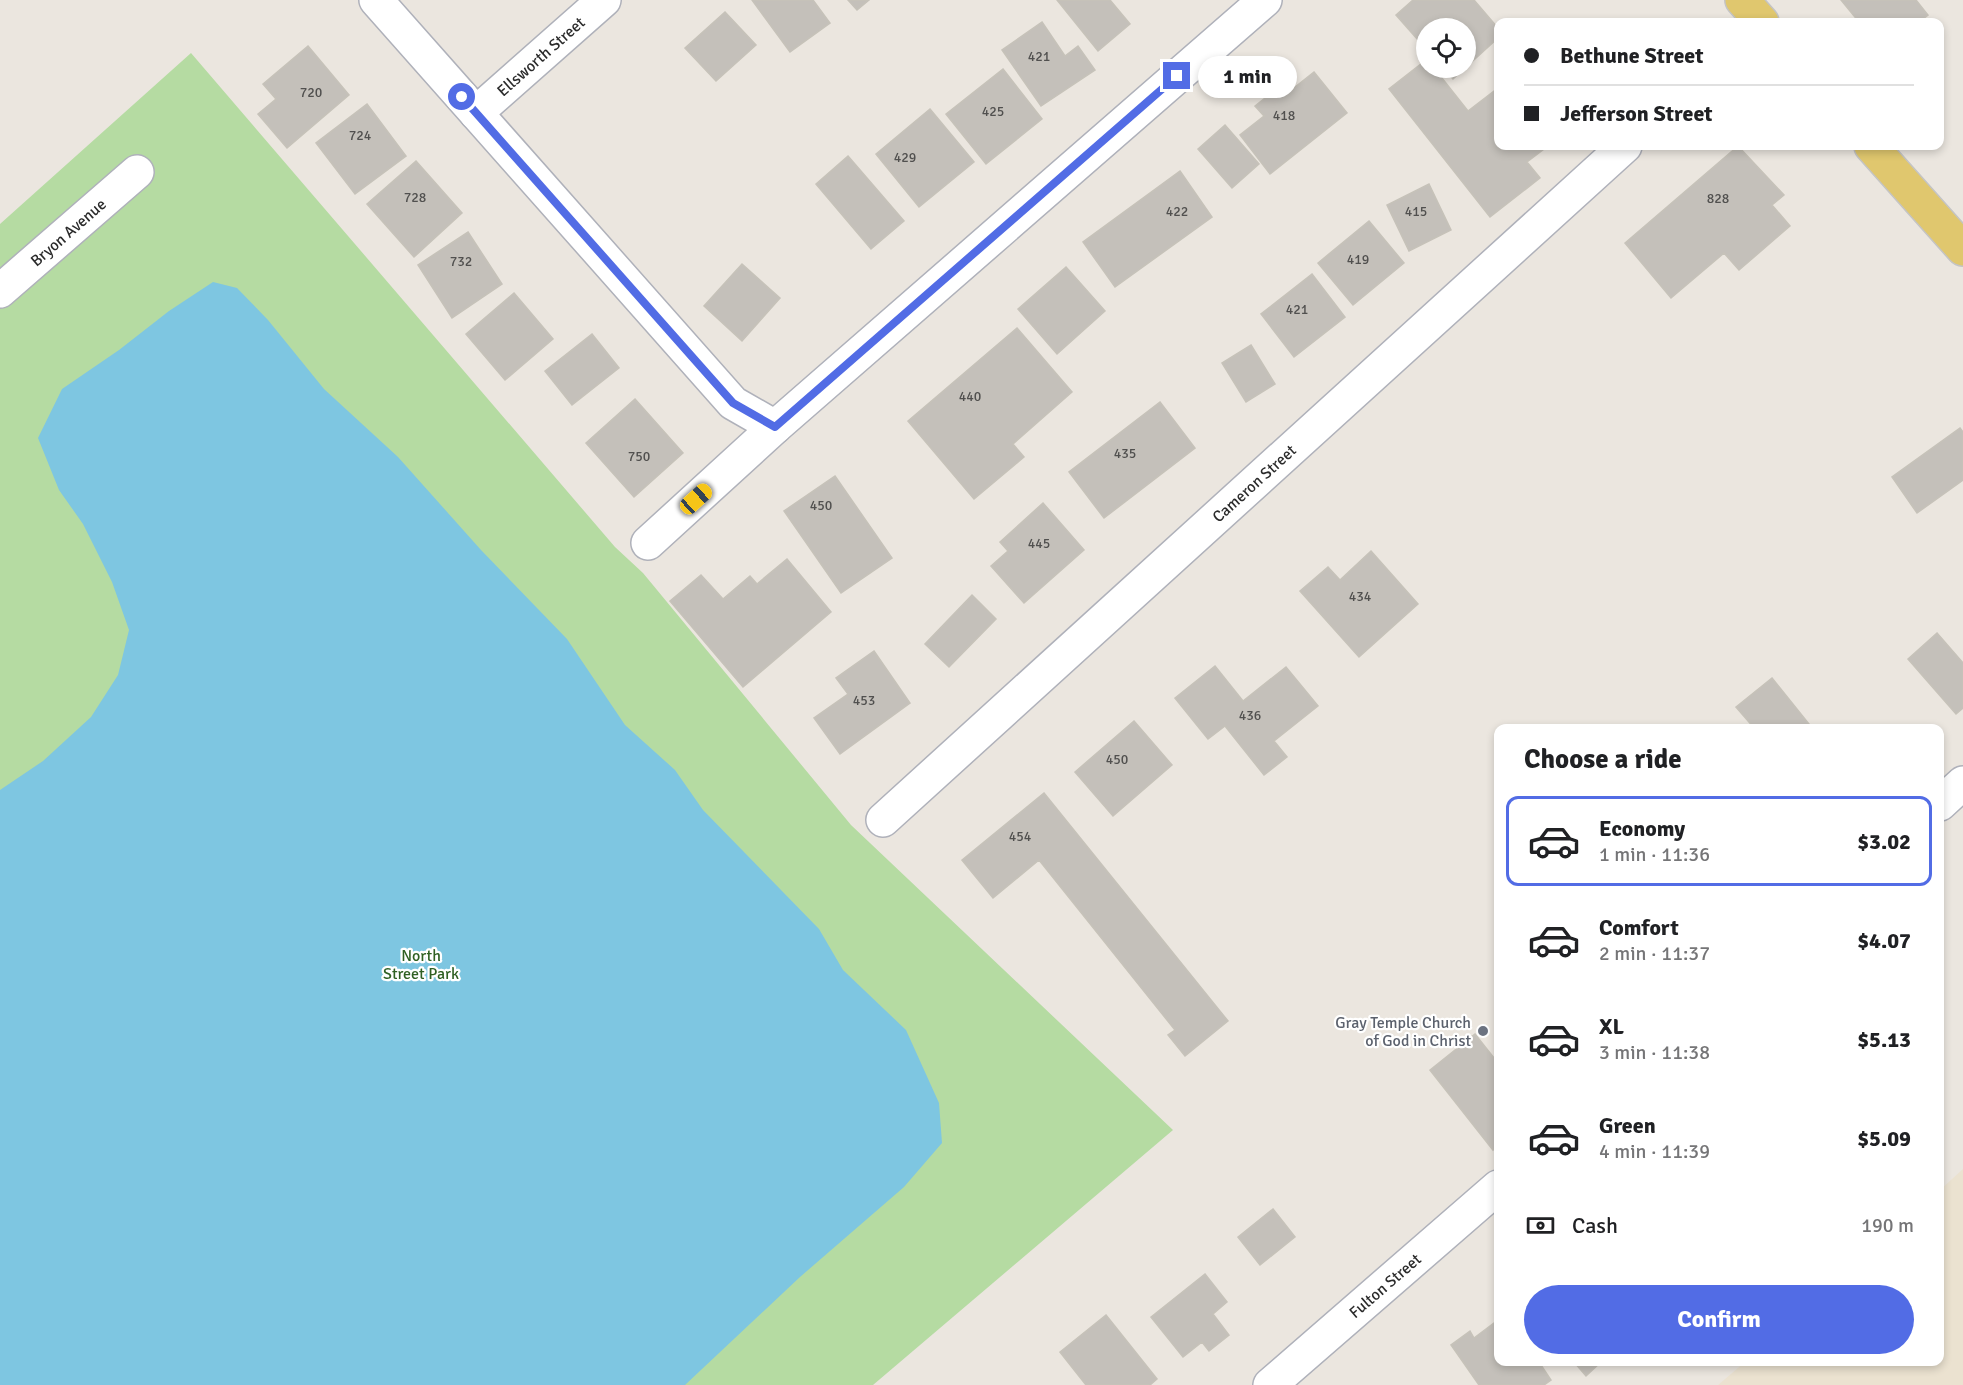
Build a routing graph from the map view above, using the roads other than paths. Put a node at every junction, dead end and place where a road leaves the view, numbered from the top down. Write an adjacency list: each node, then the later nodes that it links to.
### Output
1 (376, 0): 4 (street)
2 (604, 0): 4 (street, Ellsworth Street)
3 (1265, 0): 10 (street)
4 (476, 113): 10 (street)
5 (1621, 150): 14 (street, Cameron Street)
6 (1875, 150): 8 (main road)
7 (136, 172): 9 (street, Bryon Avenue)
8 (1959, 237)
9 (0, 291)
10 (775, 427): 11 (street)
11 (648, 543)
12 (1963, 783): 13 (street)
13 (1944, 800)
14 (883, 820)
15 (1494, 1190): 16 (street, Fulton Street)
16 (1270, 1385)

